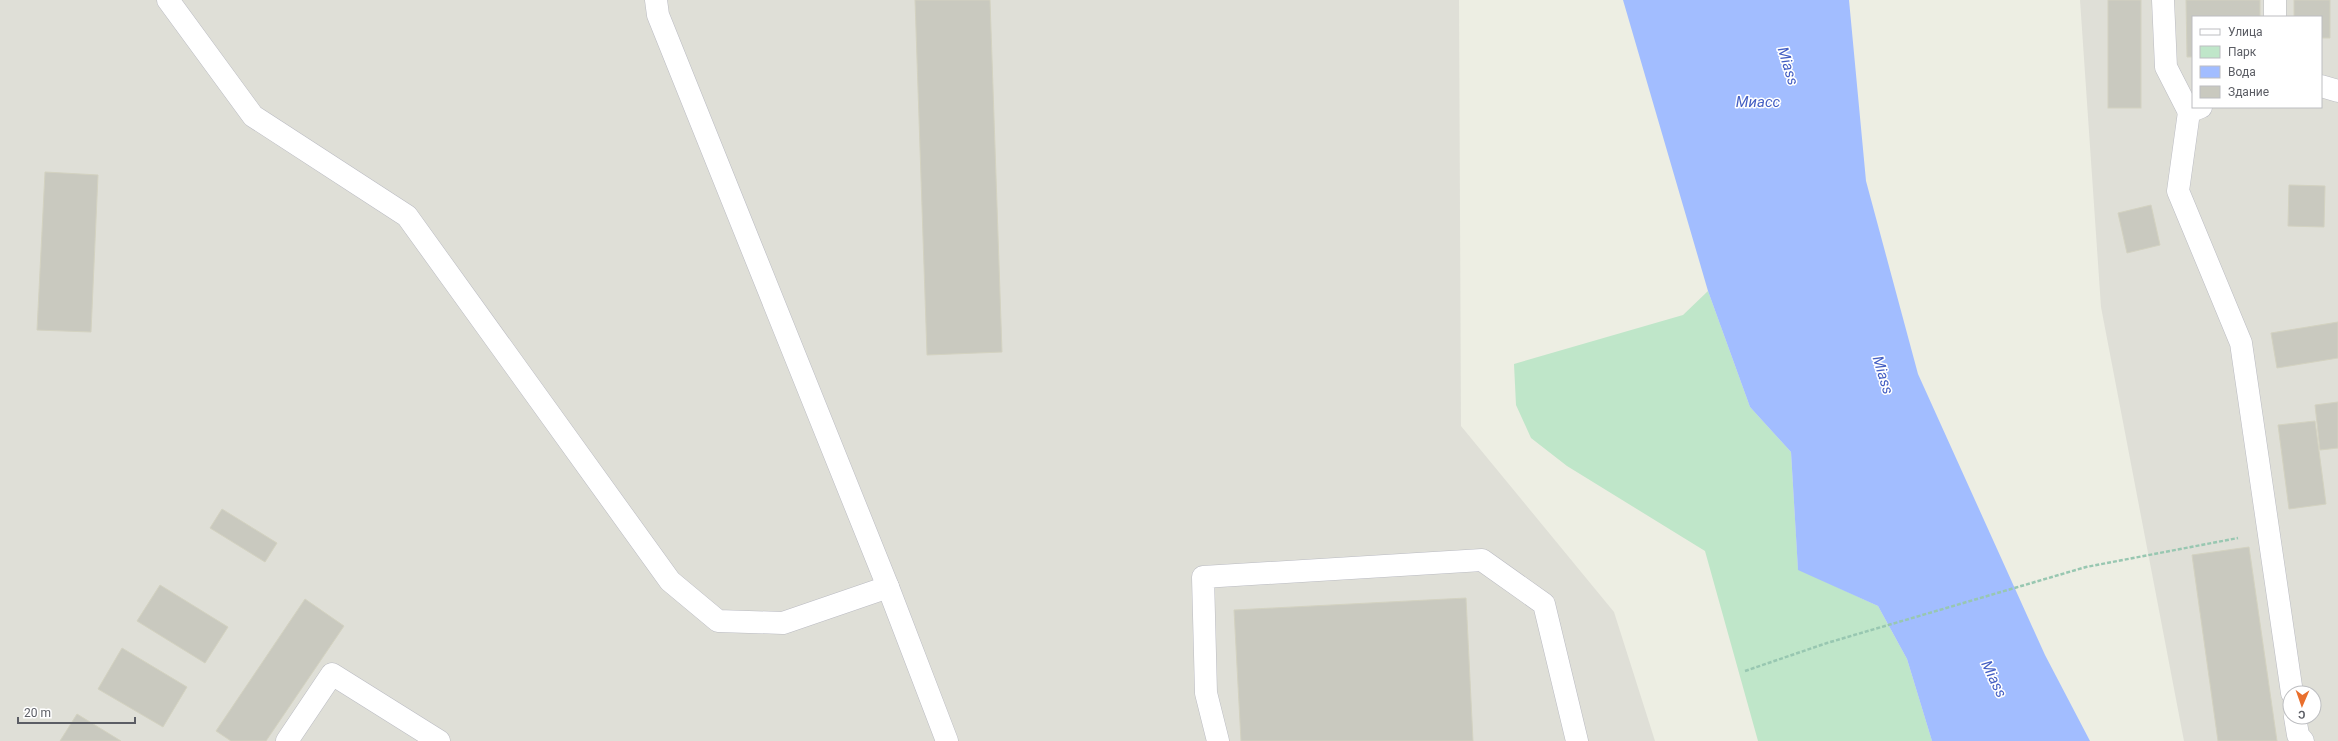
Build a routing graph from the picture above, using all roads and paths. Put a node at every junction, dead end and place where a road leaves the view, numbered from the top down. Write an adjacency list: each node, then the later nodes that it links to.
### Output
1 (168, 0): 11 (lane)
2 (656, 0): 11 (lane)
3 (2163, 0): 8 (lane)
4 (2275, 0): 5 (lane)
5 (2275, 16)
6 (2322, 86): 7 (lane)
7 (2338, 91)
8 (2192, 106)
9 (2195, 110): 10 (lane)
10 (2268, 533): 12 (path); 13 (lane)
11 (888, 587): 17 (lane)
12 (1745, 671)
13 (2291, 685)
14 (2296, 725): 20 (lane)
15 (287, 741): 16 (lane)
16 (439, 741)
17 (947, 741)
18 (1218, 741): 19 (lane)
19 (1577, 741)
20 (2303, 741)

